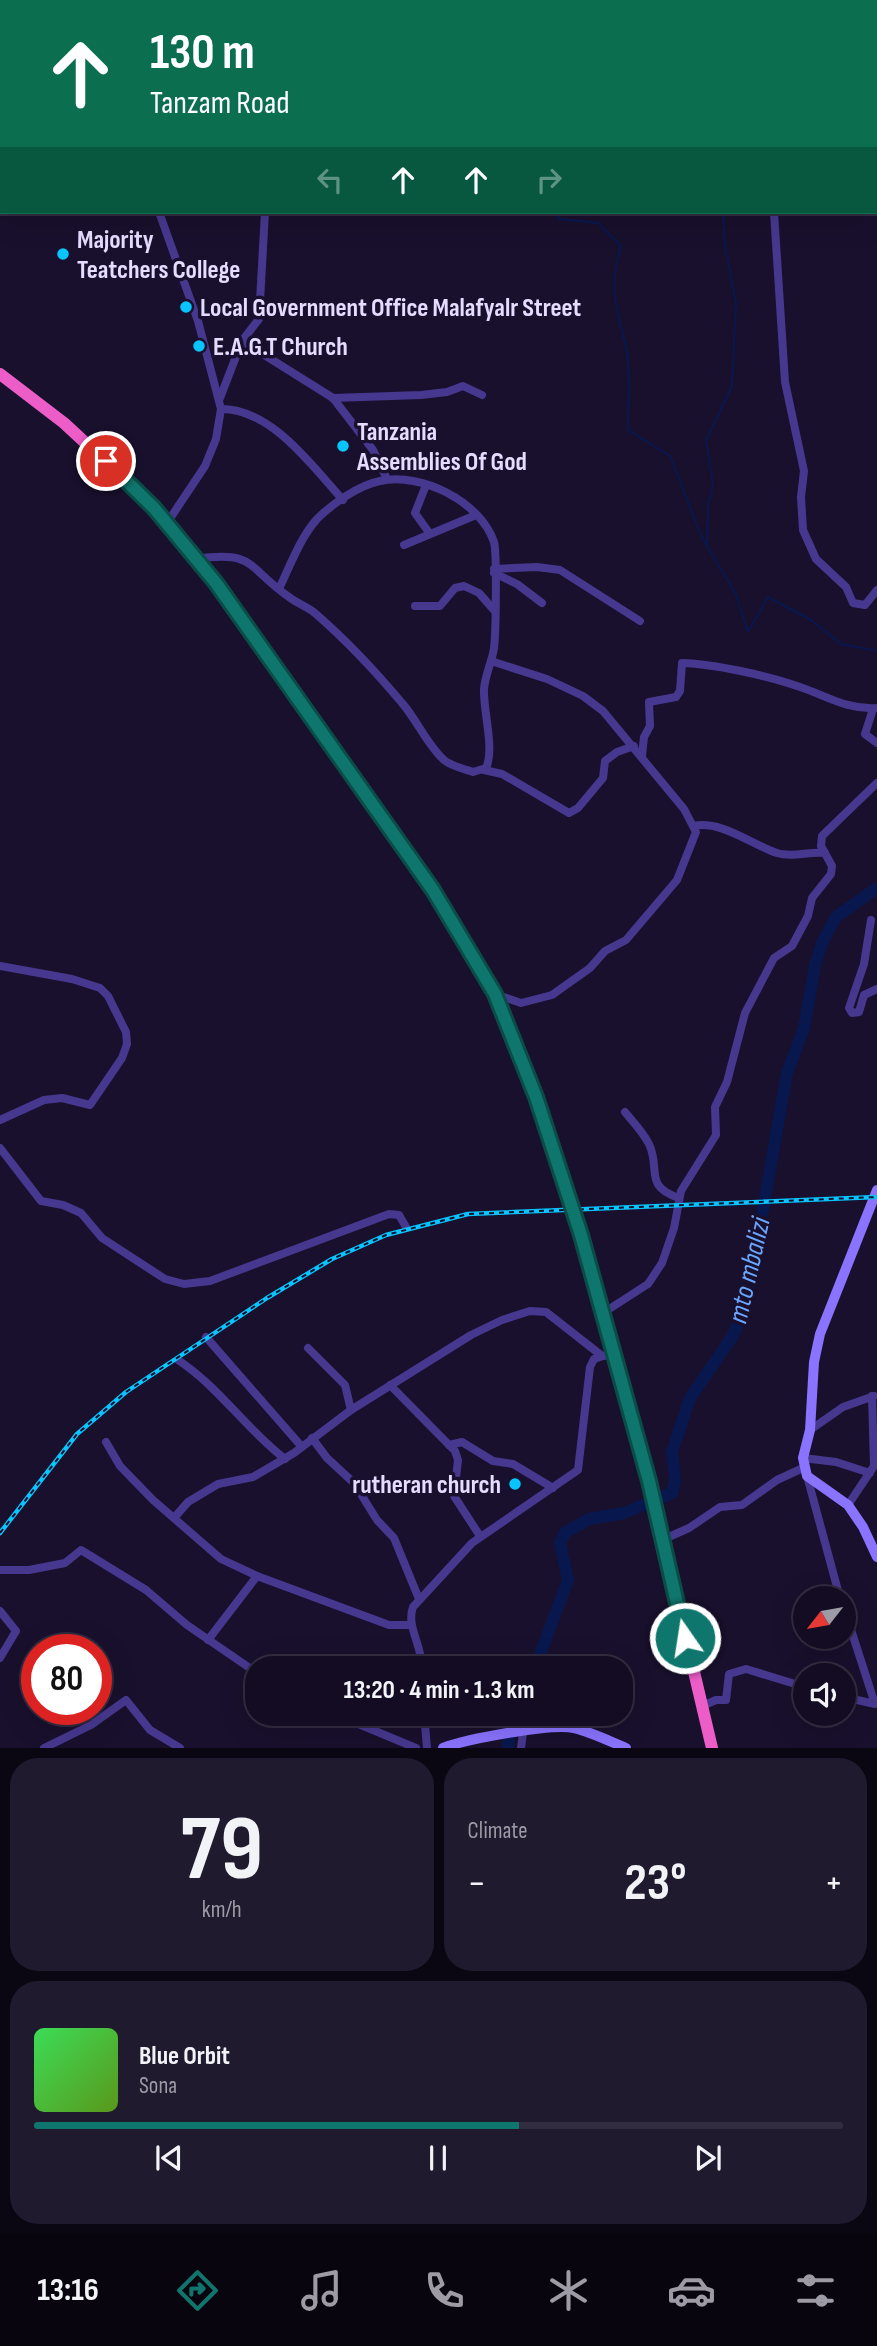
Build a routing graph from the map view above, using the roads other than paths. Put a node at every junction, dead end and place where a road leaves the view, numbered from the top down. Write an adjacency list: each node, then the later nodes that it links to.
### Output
1 (160, 214): 7 (street)
2 (265, 214): 4 (street)
3 (774, 214): 20 (street)
4 (242, 341): 7 (street); 8 (street)
5 (0, 374): 14 (highway)
6 (482, 395): 8 (street)
7 (220, 398): 9 (street)
8 (333, 398): 10 (street)
9 (221, 409): 12 (street); 14 (street)
10 (387, 480): 11 (street); 12 (street)
11 (426, 485): 13 (street); 15 (street)
12 (343, 500): 19 (street)
13 (476, 515): 15 (street); 18 (street)
14 (167, 523): 17 (highway)
15 (430, 534): 16 (street)
16 (404, 545)
17 (196, 559): 19 (street); 37 (highway)
18 (494, 571): 21 (street); 23 (street); 24 (street)
19 (279, 589): 30 (street)
20 (877, 590)
21 (542, 603)
22 (415, 606): 23 (street)
23 (494, 610): 25 (street)
24 (640, 621)
25 (491, 661): 28 (street); 30 (street)
26 (875, 708): 27 (street); 29 (street)
27 (877, 743)
28 (634, 746): 29 (street); 30 (street)
29 (642, 756): 32 (street)
30 (484, 770)
31 (877, 783): 33 (street)
32 (694, 825): 33 (street); 37 (street)
33 (825, 853): 42 (street)
34 (871, 920): 36 (street)
35 (0, 966): 39 (street)
36 (877, 989)
37 (495, 994): 44 (highway)
38 (625, 1112): 42 (street)
39 (0, 1120)
40 (0, 1148): 43 (street)
41 (877, 1189): 52 (main road)
42 (678, 1198): 44 (street)
43 (406, 1227)
44 (603, 1313): 47 (highway)
45 (206, 1337): 56 (street)
46 (308, 1348): 51 (street)
47 (609, 1355): 49 (street); 60 (street); 64 (highway)
48 (178, 1360): 57 (street)
49 (390, 1385): 51 (street); 55 (street)
50 (874, 1395): 52 (street); 59 (street)
51 (351, 1410): 53 (street)
52 (810, 1430): 58 (main road)
53 (312, 1438): 56 (street); 69 (street)
54 (106, 1442): 62 (street)
55 (449, 1445): 60 (street); 63 (street)
56 (302, 1447): 57 (street)
57 (285, 1459): 62 (street)
58 (804, 1467): 59 (street); 61 (main road); 64 (street); 68 (street)
59 (874, 1469): 61 (street)
60 (553, 1488): 63 (street)
61 (848, 1505): 65 (main road)
62 (174, 1518): 67 (street)
63 (480, 1536): 69 (street)
64 (662, 1540): 79 (highway)
65 (877, 1557)
66 (0, 1570): 72 (street)
67 (257, 1576): 71 (street); 72 (street)
68 (837, 1586)
69 (419, 1599): 71 (street)
70 (0, 1611): 75 (street)
71 (410, 1625): 74 (street)
72 (208, 1640): 76 (street)
73 (856, 1645): 78 (street)
74 (421, 1656)
75 (0, 1658)
76 (245, 1665)
77 (793, 1684): 79 (street)
78 (856, 1700)
79 (702, 1706): 90 (highway)
80 (363, 1726): 86 (street)
81 (425, 1726): 87 (street)
82 (519, 1733): 83 (main road); 88 (main road); 89 (street)
83 (625, 1747)
84 (44, 1748): 85 (street)
85 (180, 1748)
86 (416, 1748)
87 (427, 1748)
88 (443, 1748)
89 (521, 1748)
90 (712, 1748)

